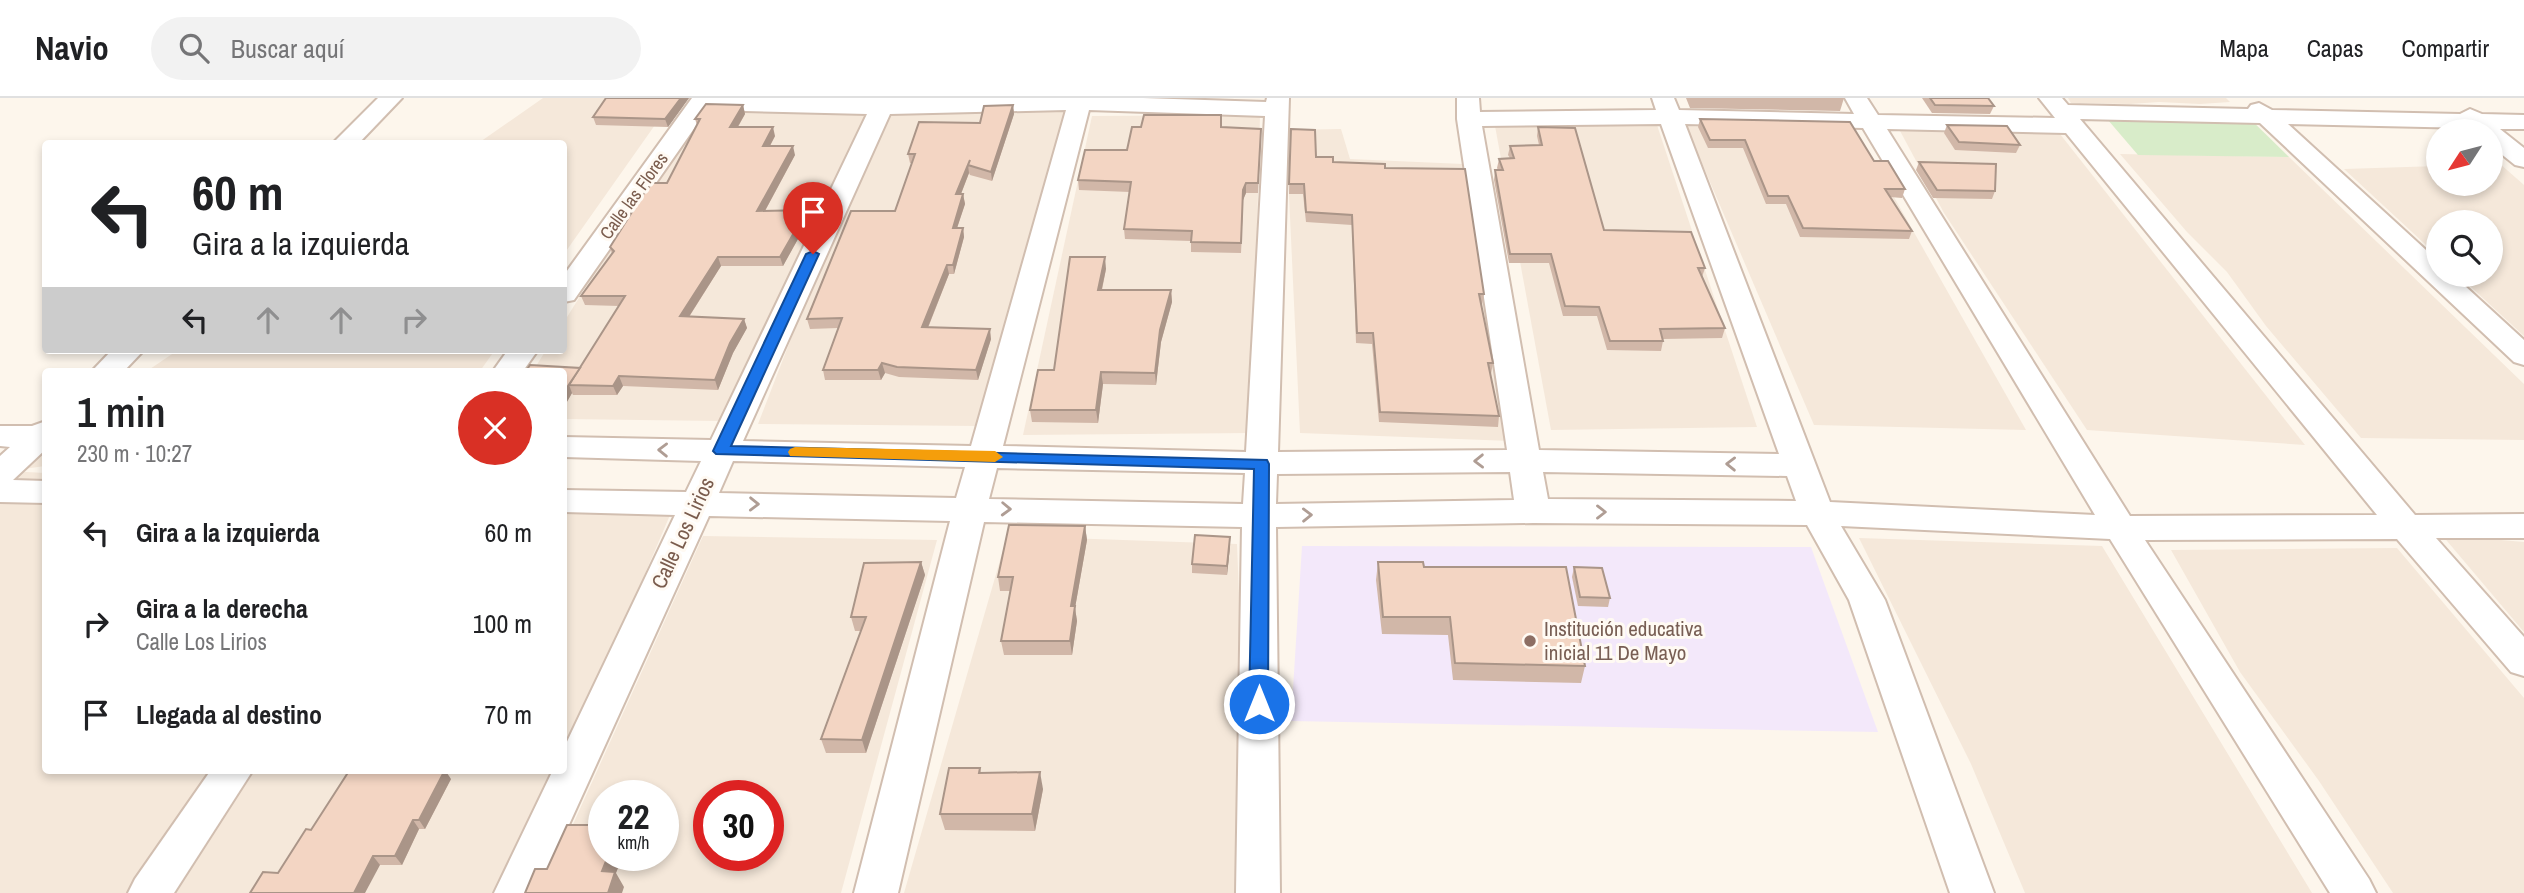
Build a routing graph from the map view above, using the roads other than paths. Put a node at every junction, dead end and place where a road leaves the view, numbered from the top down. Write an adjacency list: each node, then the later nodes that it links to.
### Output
1 (391, 98): 17 (street)
2 (2246, 98): 12 (street)
3 (2441, 98): 13 (street)
4 (1093, 100): 6 (street); 7 (street); 29 (street)
5 (702, 101): 6 (street); 20 (street, Calle las Flores)
6 (884, 103): 28 (street, Calle Los Lirios)
7 (1278, 103): 31 (street)
8 (1666, 107): 9 (street); 10 (street); 32 (street)
9 (1469, 108): 30 (street)
10 (1862, 109): 11 (street); 43 (street)
11 (2062, 112): 12 (street); 44 (street)
12 (2266, 117): 14 (street); 22 (street)
13 (2475, 119)
14 (2426, 120)
15 (2503, 122): 16 (street)
16 (2524, 122)
17 (348, 140)
18 (2503, 142): 19 (street)
19 (2524, 160)
20 (567, 290)
21 (125, 354): 23 (street)
22 (2524, 356)
23 (110, 368)
24 (42, 435): 25 (street)
25 (0, 436)
26 (42, 436): 33 (street)
27 (567, 447): 28 (street, one-way to 27)
28 (721, 451): 29 (street); 37 (street, Calle Los Lirios)
29 (983, 456): 31 (street); 38 (street)
30 (1524, 461): 31 (street, one-way to 31); 32 (street, one-way to 30); 39 (street)
31 (1262, 464): 41 (street)
32 (1799, 465): 40 (street)
33 (0, 474)
34 (0, 491): 35 (street)
35 (42, 492)
36 (567, 501): 37 (street)
37 (697, 503): 38 (street, one-way to 38); 48 (street, Calle Los Lirios)
38 (970, 508): 41 (street, one-way to 41); 49 (street)
39 (1533, 511): 40 (street, one-way to 40); 41 (street, one-way to 39)
40 (1817, 513): 43 (street); 51 (street)
41 (1259, 516): 50 (street)
42 (2524, 526): 44 (street)
43 (2120, 528): 44 (street); 52 (street)
44 (2407, 528): 45 (street)
45 (2524, 662)
46 (230, 774): 47 (street)
47 (150, 893)
48 (516, 893)
49 (876, 893)
50 (1258, 893)
51 (1972, 893)
52 (2354, 893)

